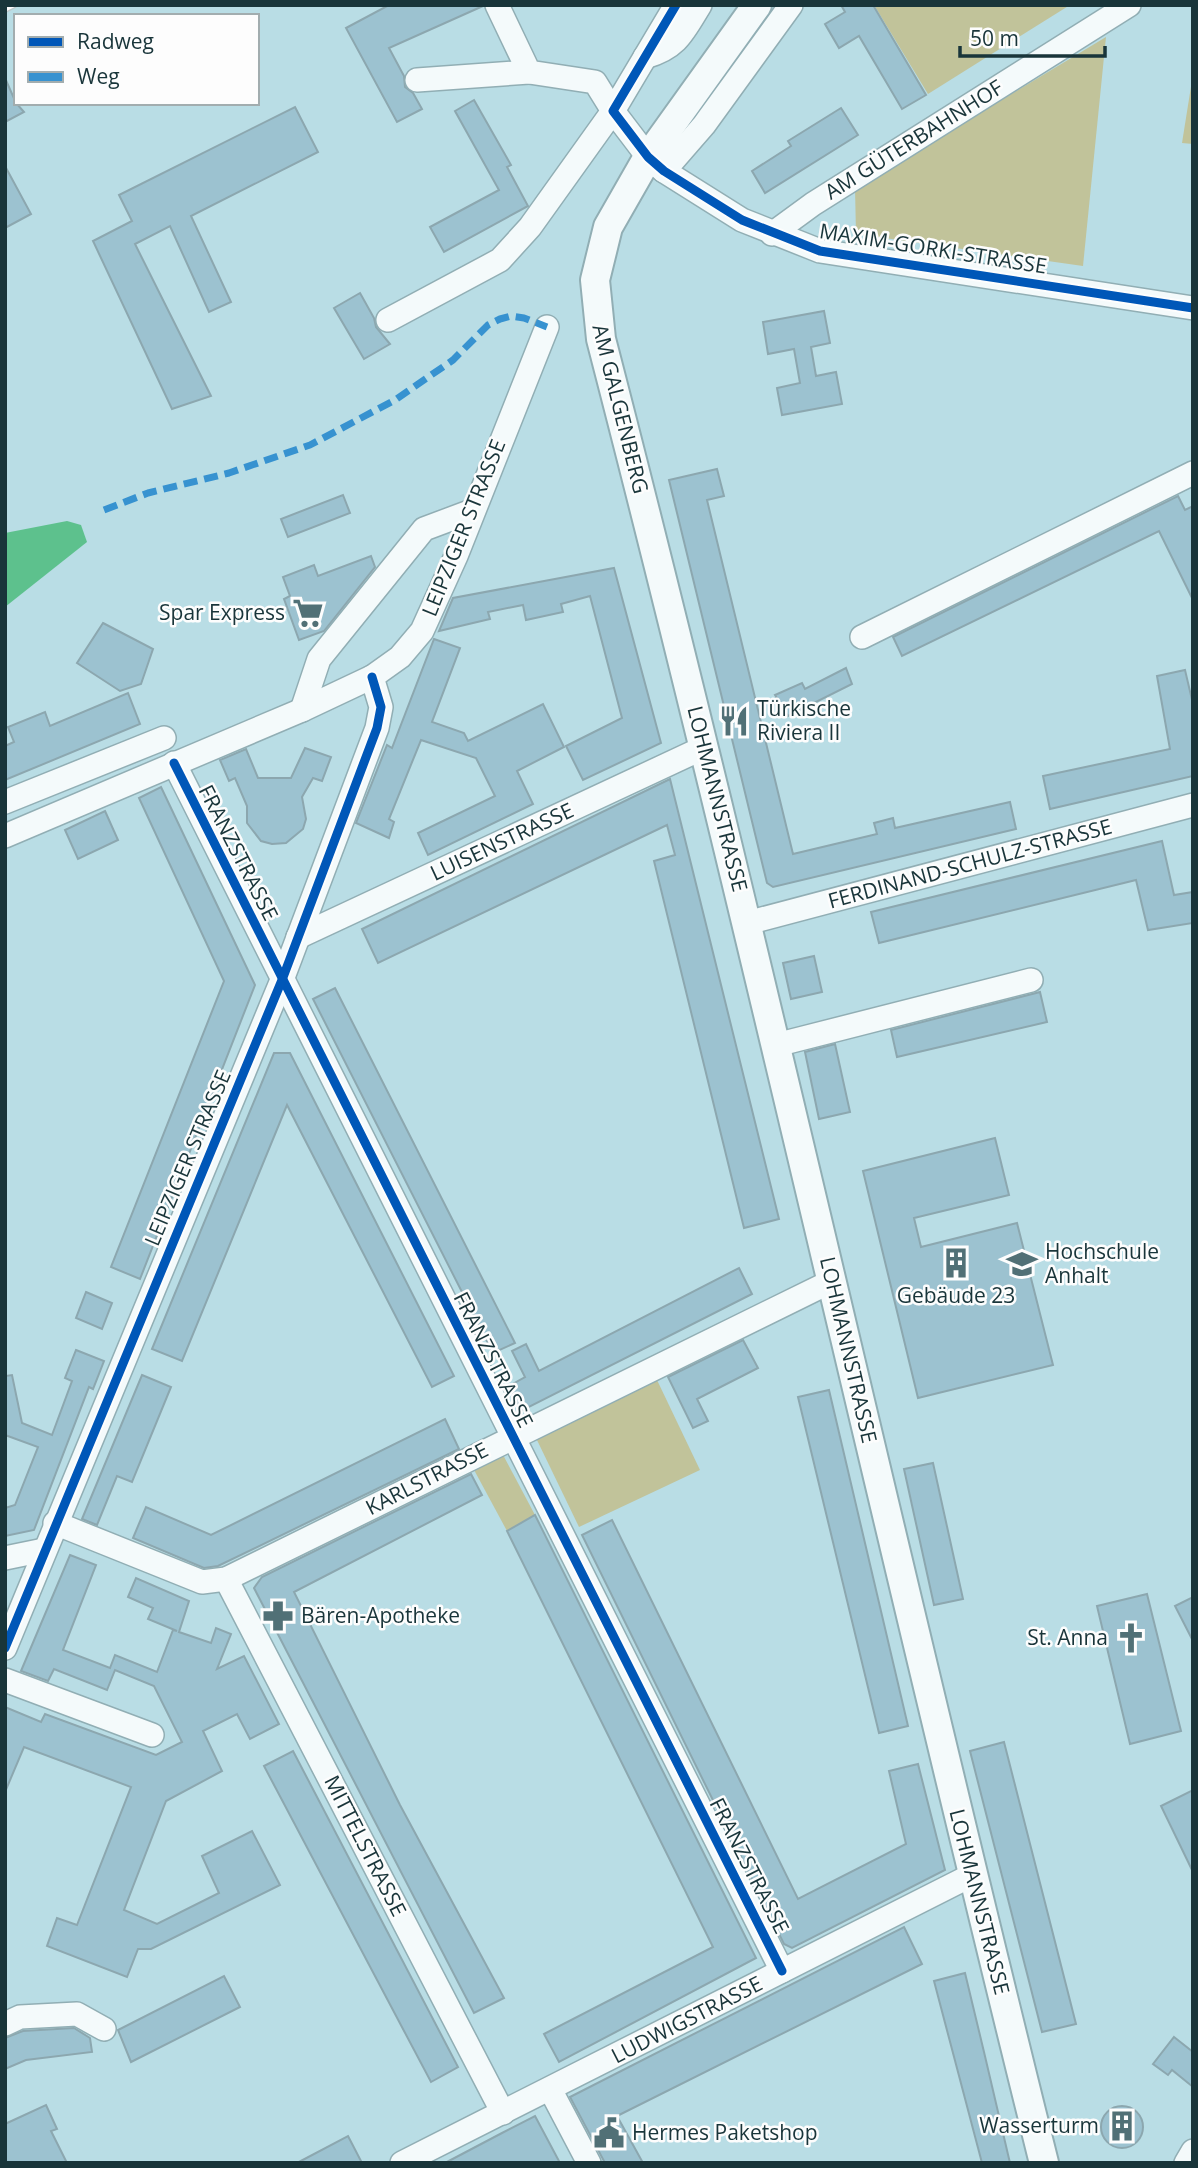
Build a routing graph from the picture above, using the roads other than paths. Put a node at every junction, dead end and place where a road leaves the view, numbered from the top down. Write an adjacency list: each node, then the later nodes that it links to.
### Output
1 (497, 5): 8 (street)
2 (676, 5): 7 (street)
3 (700, 5): 7 (street)
4 (757, 5): 11 (main road)
5 (791, 5): 11 (street)
6 (1129, 5): 12 (street, AM GÜTERBAHNHOF)
7 (645, 57): 10 (street)
8 (529, 72): 9 (street); 10 (street)
9 (417, 80)
10 (613, 111): 11 (street); 14 (street)
11 (656, 164): 12 (street, MAXIM-GORKI-STRASSE); 18 (main road, AM GALGENBERG)
12 (772, 234): 13 (street, MAXIM-GORKI-STRASSE)
13 (1193, 308)
14 (388, 320)
15 (547, 327): 17 (street, LEIPZIGER STRASSE)
16 (1193, 473): 19 (street)
17 (472, 511): 20 (street, LEIPZIGER STRASSE); 21 (street)
18 (652, 538): 23 (main road, LOHMANNSTRASSE)
19 (862, 637)
20 (372, 677): 21 (street); 29 (street, LEIPZIGER STRASSE)
21 (302, 709): 24 (street)
22 (164, 738): 25 (street)
23 (705, 747): 28 (main road, LOHMANNSTRASSE); 29 (street, LUISENSTRASSE)
24 (174, 763): 27 (street); 30 (street, FRANZSTRASSE)
25 (5, 802)
26 (1193, 805): 28 (street, FERDINAND-SCHULZ-STRASSE)
27 (5, 836)
28 (747, 923): 32 (main road, LOHMANNSTRASSE)
29 (298, 937): 30 (street, LEIPZIGER STRASSE)
30 (282, 980): 34 (street, FRANZSTRASSE); 35 (street, LEIPZIGER STRASSE)
31 (1031, 980): 32 (street)
32 (776, 1045): 33 (main road, LOHMANNSTRASSE)
33 (832, 1281): 34 (street, KARLSTRASSE); 42 (main road, LOHMANNSTRASSE)
34 (512, 1436): 38 (street, KARLSTRASSE); 43 (street, FRANZSTRASSE)
35 (55, 1523): 36 (street, LEIPZIGER STRASSE); 38 (street, KARLSTRASSE)
36 (44, 1550): 37 (street); 39 (street, LEIPZIGER STRASSE)
37 (5, 1558)
38 (226, 1579): 47 (street, MITTELSTRASSE)
39 (5, 1648)
40 (5, 1680): 41 (street)
41 (152, 1735)
42 (972, 1875): 43 (street, LUDWIGSTRASSE); 51 (main road, LOHMANNSTRASSE)
43 (782, 1971): 46 (street, LUDWIGSTRASSE)
44 (5, 2024): 45 (street)
45 (104, 2029)
46 (550, 2090): 47 (street, LUDWIGSTRASSE); 50 (street)
47 (503, 2113): 49 (street, LUDWIGSTRASSE)
48 (1193, 2151): 52 (street)
49 (402, 2163)
50 (589, 2163)
51 (1044, 2163)
52 (1186, 2163)

